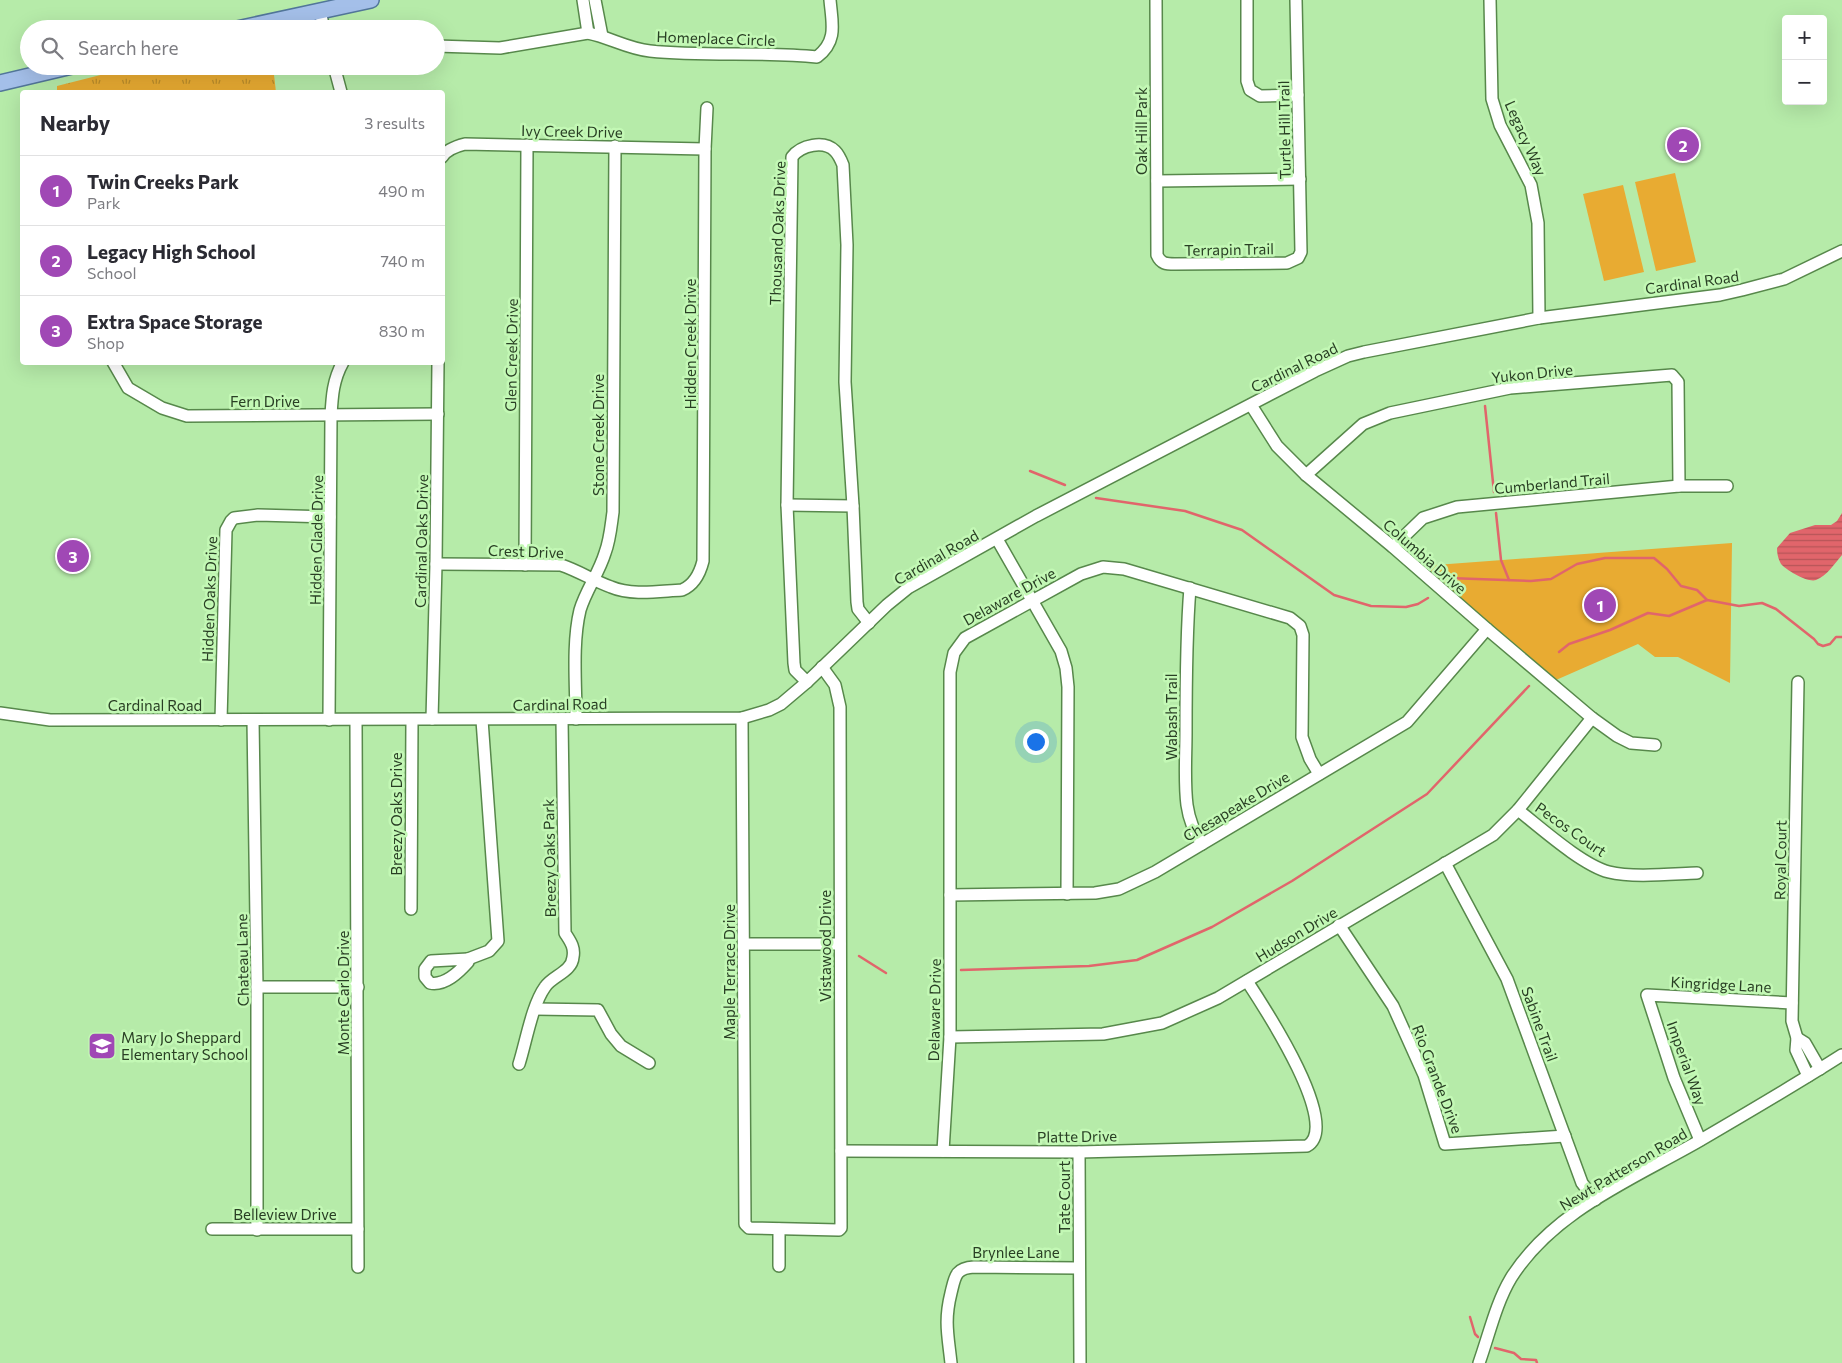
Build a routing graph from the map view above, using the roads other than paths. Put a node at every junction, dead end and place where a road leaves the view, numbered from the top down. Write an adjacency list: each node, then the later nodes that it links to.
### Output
1 (371, 0): 9 (main road)
2 (583, 0): 12 (street)
3 (595, 0): 13 (street)
4 (830, 0): 13 (street, Homeplace Circle)
5 (1156, 0): 26 (street, Oak Hill Park)
6 (1247, 0): 19 (street)
7 (1296, 0): 19 (street, Turtle Hill Trail)
8 (1490, 0): 30 (street, Legacy Way)
9 (320, 12): 10 (main road); 11 (street)
10 (281, 20)
11 (322, 20)
12 (588, 33): 13 (street, Homeplace Circle); 14 (street, Homeplace Circle)
13 (602, 36)
14 (445, 46)
15 (34, 75): 17 (main road)
16 (337, 75): 18 (street)
17 (0, 83)
18 (341, 90)
19 (1298, 95): 25 (street, Turtle Hill Trail)
20 (707, 108): 23 (street, Hidden Creek Drive)
21 (527, 145): 22 (street, Ivy Creek Drive); 24 (street, Ivy Creek Drive); 46 (street, Glen Creek Drive)
22 (615, 146): 23 (street, Ivy Creek Drive); 47 (street, Stone Creek Drive)
23 (705, 149): 48 (street, Hidden Creek Drive)
24 (445, 153)
25 (1300, 179): 26 (street); 28 (street, Turtle Hill Trail)
26 (1157, 181): 29 (street, Oak Hill Park)
27 (1842, 251): 30 (street, Cardinal Road)
28 (1298, 258): 29 (street, Terrapin Trail)
29 (1160, 261)
30 (1538, 318): 34 (street, Cardinal Road)
31 (115, 365): 36 (street, Fern Drive)
32 (342, 365): 36 (street, Hidden Glade Drive)
33 (438, 365): 35 (street, Cardinal Oaks Drive)
34 (1250, 405): 37 (street, Columbia Drive); 43 (street, Cardinal Road)
35 (438, 414): 36 (street, Fern Drive); 45 (street, Cardinal Oaks Drive)
36 (331, 416): 42 (street, Hidden Glade Drive)
37 (1306, 476): 38 (street, Yukon Drive); 44 (street, Columbia Drive)
38 (1679, 486): 39 (street, Cumberland Trail); 44 (street, Cumberland Trail)
39 (1727, 486)
40 (787, 505): 41 (street); 41 (street, Thousand Oaks Drive); 54 (street, Thousand Oaks Drive)
41 (853, 506): 51 (street, Thousand Oaks Drive)
42 (330, 517): 62 (street, Hidden Oaks Drive); 64 (street, Hidden Glade Drive)
43 (997, 539): 50 (street); 51 (street, Cardinal Road)
44 (1393, 548): 52 (street, Columbia Drive)
45 (436, 564): 46 (street, Crest Drive); 60 (street, Cardinal Oaks Drive)
46 (524, 565): 47 (street, Crest Drive)
47 (594, 579): 48 (street, Crest Drive); 57 (street, Stone Creek Drive)
48 (696, 579)
49 (1190, 588): 50 (street, Delaware Drive); 69 (street, Delaware Drive); 71 (street, Wabash Trail)
50 (1030, 600): 74 (street); 75 (street, Delaware Drive)
51 (870, 623): 53 (street, Cardinal Road)
52 (1487, 629): 59 (street, Columbia Drive); 69 (street, Chesapeake Drive)
53 (822, 667): 54 (street, Cardinal Road); 79 (street, Vistawood Drive)
54 (807, 682): 58 (street, Cardinal Road)
55 (1798, 682): 85 (street, Royal Court)
56 (0, 713): 62 (street, Cardinal Road)
57 (576, 718): 58 (street, Cardinal Road); 61 (street, Cardinal Road)
58 (742, 718): 78 (street, Maple Terrace Drive)
59 (1592, 718): 68 (street, Columbia Drive); 70 (street, Hudson Drive)
60 (432, 719): 66 (street, Cardinal Road); 67 (street, Cardinal Road)
61 (562, 719): 67 (street, Cardinal Road); 86 (street, Breezy Oaks Park)
62 (221, 720): 63 (street, Cardinal Road)
63 (253, 720): 64 (street, Cardinal Road); 82 (street, Chateau Lane)
64 (329, 720): 65 (street, Cardinal Road)
65 (356, 720): 66 (street, Cardinal Road); 83 (street, Monte Carlo Drive)
66 (412, 720): 76 (street, Breezy Oaks Drive)
67 (482, 720): 80 (street)
68 (1655, 745)
69 (1319, 774): 71 (street, Chesapeake Drive)
70 (1518, 810): 72 (street, Hudson Drive); 73 (street, Pecos Court)
71 (1202, 844): 74 (street, Chesapeake Drive)
72 (1446, 863): 77 (street, Hudson Drive); 94 (street, Sabine Trail)
73 (1697, 873)
74 (1068, 894): 75 (street, Chesapeake Drive)
75 (950, 895): 87 (street, Delaware Drive)
76 (411, 909)
77 (1339, 925): 81 (street, Hudson Drive); 94 (street, Rio Grande Drive)
78 (744, 944): 79 (street); 103 (street, Maple Terrace Drive)
79 (840, 944): 96 (street, Vistawood Drive)
80 (468, 959)
81 (1247, 981): 87 (street, Hudson Drive); 98 (street, Platte Drive)
82 (258, 987): 83 (street); 101 (street, Chateau Lane)
83 (358, 987): 102 (street, Monte Carlo Drive)
84 (1647, 995): 85 (street, Kingridge Lane); 95 (street, Imperial Way)
85 (1792, 1002): 88 (street, Royal Court)
86 (535, 1009): 90 (street, Breezy Oaks Park); 91 (street)
87 (950, 1036): 97 (street, Delaware Drive)
88 (1797, 1038): 92 (street, Royal Court); 93 (street, Royal Court)
89 (1842, 1055): 92 (street, Newt Patterson Road)
90 (519, 1064)
91 (649, 1064)
92 (1820, 1069): 93 (street, Newt Patterson Road)
93 (1808, 1076): 95 (street, Newt Patterson Road)
94 (1565, 1136): 99 (street, Sabine Trail)
95 (1700, 1140): 99 (street, Newt Patterson Road)
96 (842, 1151): 97 (street, Platte Drive); 103 (street, Vistawood Drive)
97 (943, 1151): 98 (street, Platte Drive)
98 (1079, 1152): 106 (street, Tate Court)
99 (1595, 1200): 109 (street, Newt Patterson Road)
100 (212, 1229): 101 (street, Belleview Drive)
101 (257, 1230): 102 (street, Belleview Drive)
102 (358, 1230): 105 (street, Monte Carlo Drive)
103 (779, 1230): 104 (street)
104 (779, 1266)
105 (358, 1267)
106 (1079, 1268): 107 (street, Brynlee Lane); 108 (street, Tate Court)
107 (951, 1363)
108 (1080, 1363)
109 (1479, 1363)

